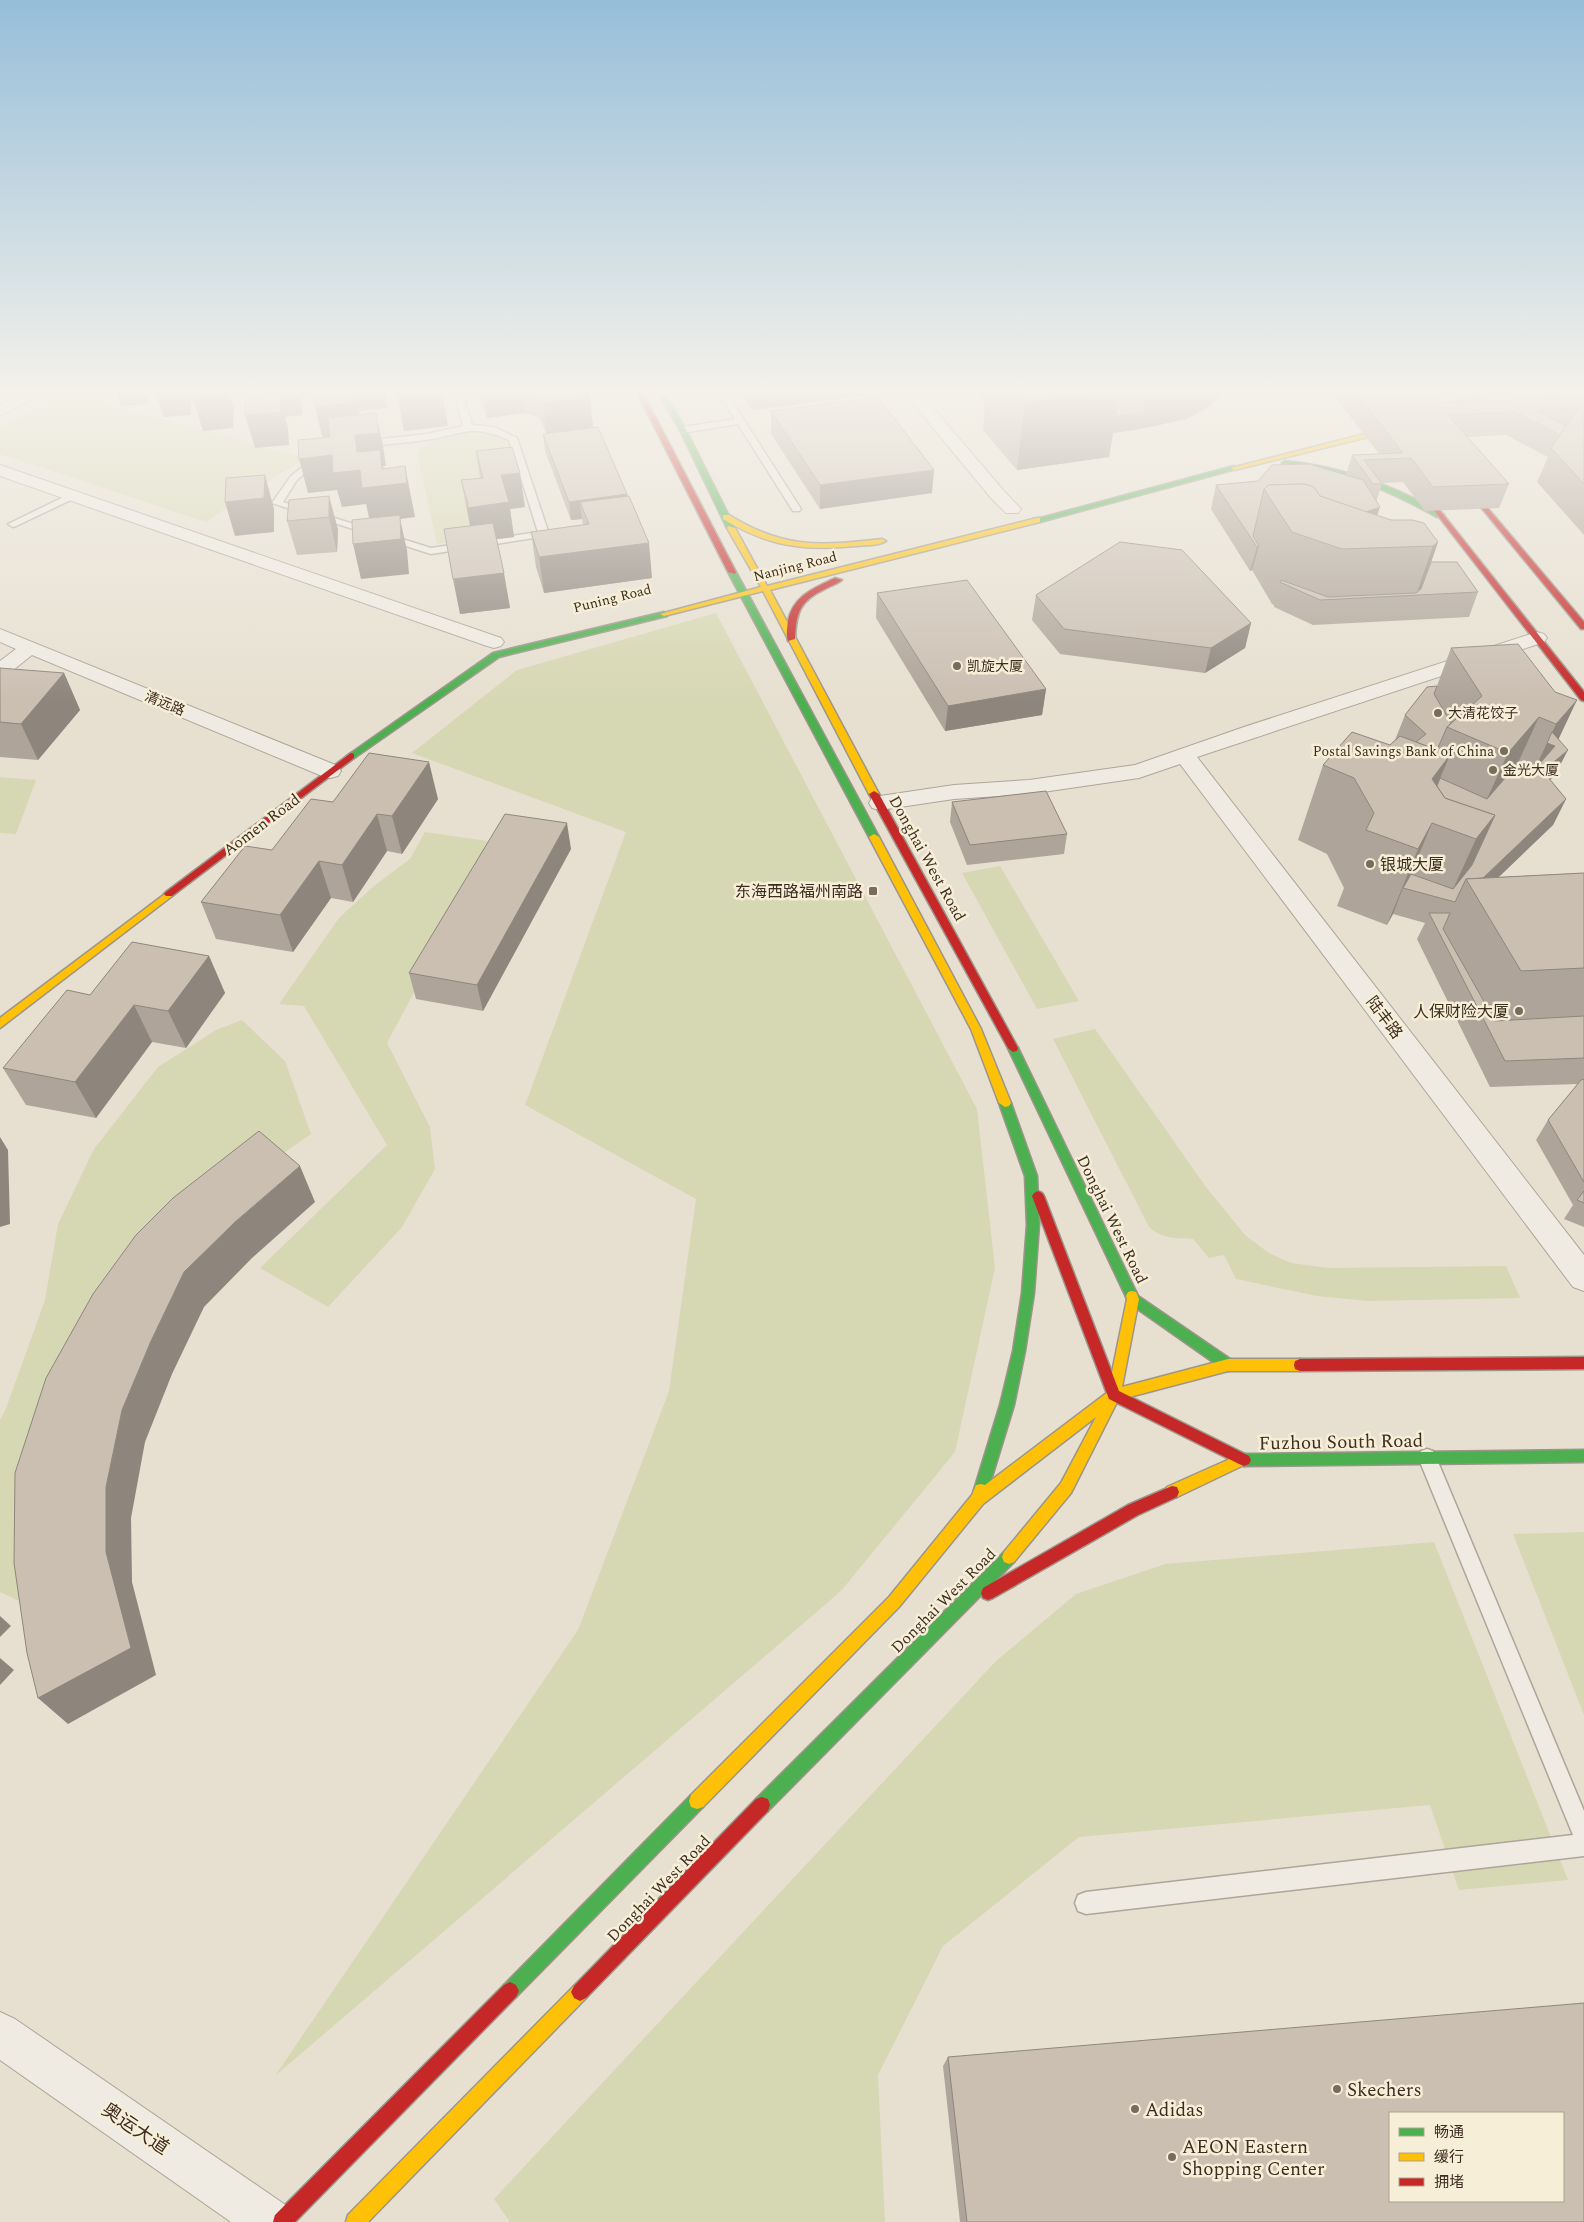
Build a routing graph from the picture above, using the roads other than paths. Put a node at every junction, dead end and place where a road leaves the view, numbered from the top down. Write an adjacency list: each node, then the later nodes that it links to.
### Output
1 (67, 493): 12 (street)
2 (283, 493): 3 (lane)
3 (531, 493)
4 (688, 493): 21 (main road)
5 (712, 493): 15 (main road, Donghai West Road)
6 (786, 493): 13 (lane)
7 (997, 493): 14 (street)
8 (1141, 493): 18 (main road, Nanjing Road)
9 (1399, 493): 16 (main road)
10 (1423, 493): 16 (main road)
11 (1471, 493): 24 (main road)
12 (74, 495): 17 (lane); 28 (street)
13 (796, 509)
14 (1011, 509)
15 (722, 515): 19 (main road, Nanjing Road); 20 (main road, Donghai West Road)
16 (1440, 515): 26 (main road)
17 (13, 524)
18 (898, 556): 22 (main road, Nanjing Road); 27 (main road)
19 (821, 558)
20 (761, 572): 21 (main road, Nanjing Road); 22 (main road, Donghai West Road)
21 (732, 583): 23 (main road, Donghai West Road)
22 (765, 589): 23 (main road, Nanjing Road); 27 (main road, Donghai West Road)
23 (743, 593): 30 (main road, Puning Road); 37 (main road, Donghai West Road)
24 (1584, 627)
25 (0, 635): 29 (street, 清远路)
26 (1537, 638): 32 (main road); 33 (street)
27 (791, 639): 35 (main road, Donghai West Road)
28 (491, 644): 30 (main road)
29 (30, 648): 31 (street); 34 (street, 清远路)
30 (514, 650): 34 (main road, Aomen Road)
31 (0, 671)
32 (1584, 698)
33 (1185, 756): 35 (street); 38 (street, 陆丰路)
34 (318, 764): 36 (main road, Aomen Road)
35 (880, 803): 39 (main road, Donghai West Road)
36 (0, 1024)
37 (1031, 1176): 42 (main road); 46 (main road, Donghai West Road)
38 (1584, 1278)
39 (1133, 1299): 41 (main road); 42 (main road, Donghai West Road)
40 (1584, 1362): 41 (main road)
41 (1228, 1365): 42 (main road)
42 (1114, 1395): 45 (main road, Fuzhou South Road); 46 (main road); 47 (main road, Donghai West Road)
43 (1584, 1456): 44 (main road, Fuzhou South Road)
44 (1427, 1457): 45 (main road, Fuzhou South Road); 48 (lane)
45 (1241, 1460): 47 (main road)
46 (978, 1499): 53 (main road, Donghai West Road)
47 (948, 1618): 54 (main road, Donghai West Road)
48 (1584, 1837)
49 (1584, 1845): 50 (lane)
50 (1086, 1903)
51 (0, 2034): 52 (street, 奥运大道)
52 (271, 2222)
53 (282, 2222)
54 (355, 2222)

